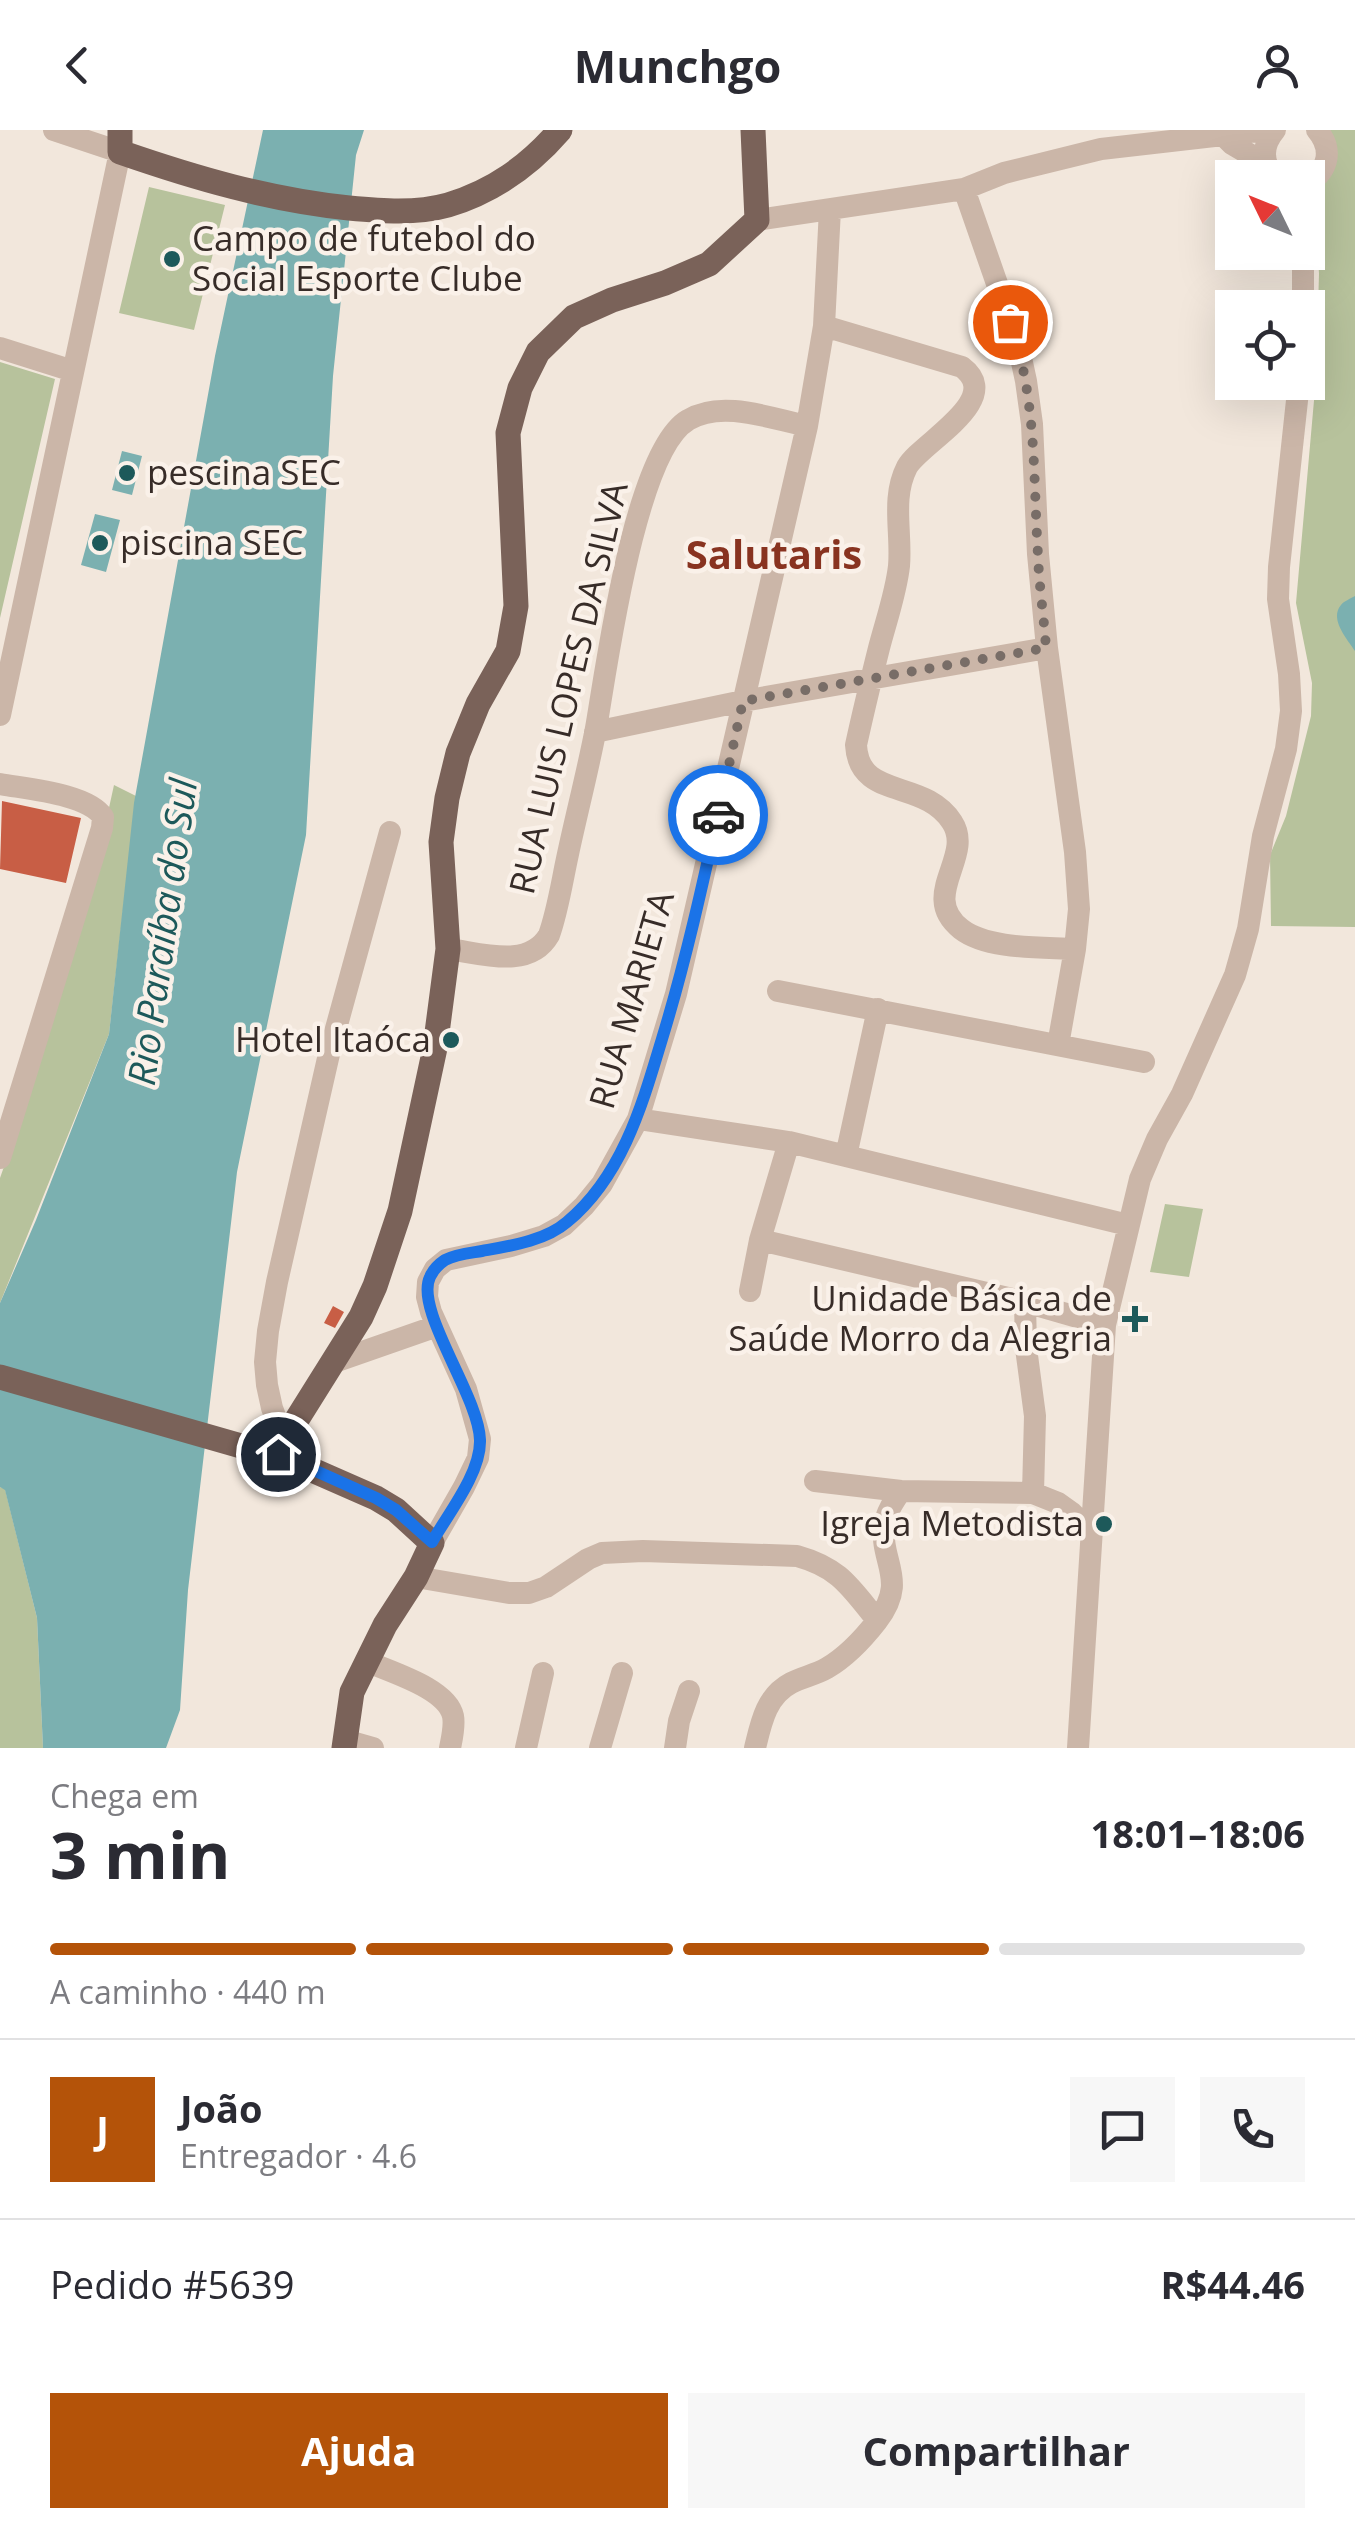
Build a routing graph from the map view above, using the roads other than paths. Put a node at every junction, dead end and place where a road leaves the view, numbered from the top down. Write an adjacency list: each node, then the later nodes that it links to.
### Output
1 (54, 130): 8 (street)
2 (560, 130): 8 (main road)
3 (753, 130): 14 (main road)
4 (1274, 131): 6 (street); 10 (street)
5 (1320, 131): 11 (street)
6 (1223, 135): 7 (street); 9 (street)
7 (1101, 139): 12 (street)
8 (120, 141): 17 (street)
9 (1255, 160)
10 (1268, 160)
11 (1325, 165)
12 (964, 190): 13 (street); 20 (street)
13 (830, 210): 14 (street); 15 (street, RUA MARIETA)
14 (757, 220): 27 (main road)
15 (824, 326): 19 (street, RUA MARIETA); 21 (street)
16 (0, 348): 17 (street)
17 (73, 371): 23 (street)
18 (1297, 400): 37 (street)
19 (807, 426): 22 (street, RUA MARIETA); 24 (street, RUA LUIS LOPES DA SILVA)
20 (1046, 648): 21 (street); 28 (street)
21 (871, 679): 22 (street); 28 (street)
22 (743, 701): 24 (street); 33 (street, RUA MARIETA)
23 (0, 714)
24 (595, 732): 27 (street, RUA LUIS LOPES DA SILVA)
25 (0, 784): 36 (street)
26 (390, 832): 45 (street)
27 (448, 948): 43 (main road)
28 (1075, 949): 31 (street)
29 (778, 991): 30 (street)
30 (878, 1008): 31 (street); 35 (street)
31 (1058, 1045): 32 (street)
32 (1144, 1062)
33 (638, 1119): 34 (street); 42 (street, RUA MARIETA)
34 (789, 1142): 35 (street); 38 (street)
35 (846, 1156): 37 (street)
36 (0, 1158)
37 (1128, 1225): 41 (street)
38 (760, 1240): 39 (street); 40 (street)
39 (750, 1290)
40 (1025, 1302): 41 (street); 48 (street)
41 (1105, 1325): 49 (street)
42 (438, 1326): 43 (street); 50 (street, RUA MARIETA)
43 (334, 1362): 45 (main road)
44 (0, 1377): 45 (main road)
45 (281, 1447): 50 (main road)
46 (815, 1481): 47 (street)
47 (901, 1491): 48 (street); 52 (street)
48 (1033, 1493): 49 (street)
49 (1091, 1532): 64 (street)
50 (432, 1542): 51 (main road)
51 (416, 1577): 52 (street); 53 (main road)
52 (877, 1620): 63 (street)
53 (366, 1661): 57 (main road); 59 (street)
54 (542, 1673): 60 (street)
55 (622, 1673): 61 (street)
56 (690, 1691): 62 (street)
57 (345, 1744): 58 (street)
58 (373, 1748)
59 (450, 1748)
60 (526, 1748)
61 (600, 1748)
62 (675, 1748)
63 (756, 1748)
64 (1078, 1748)

